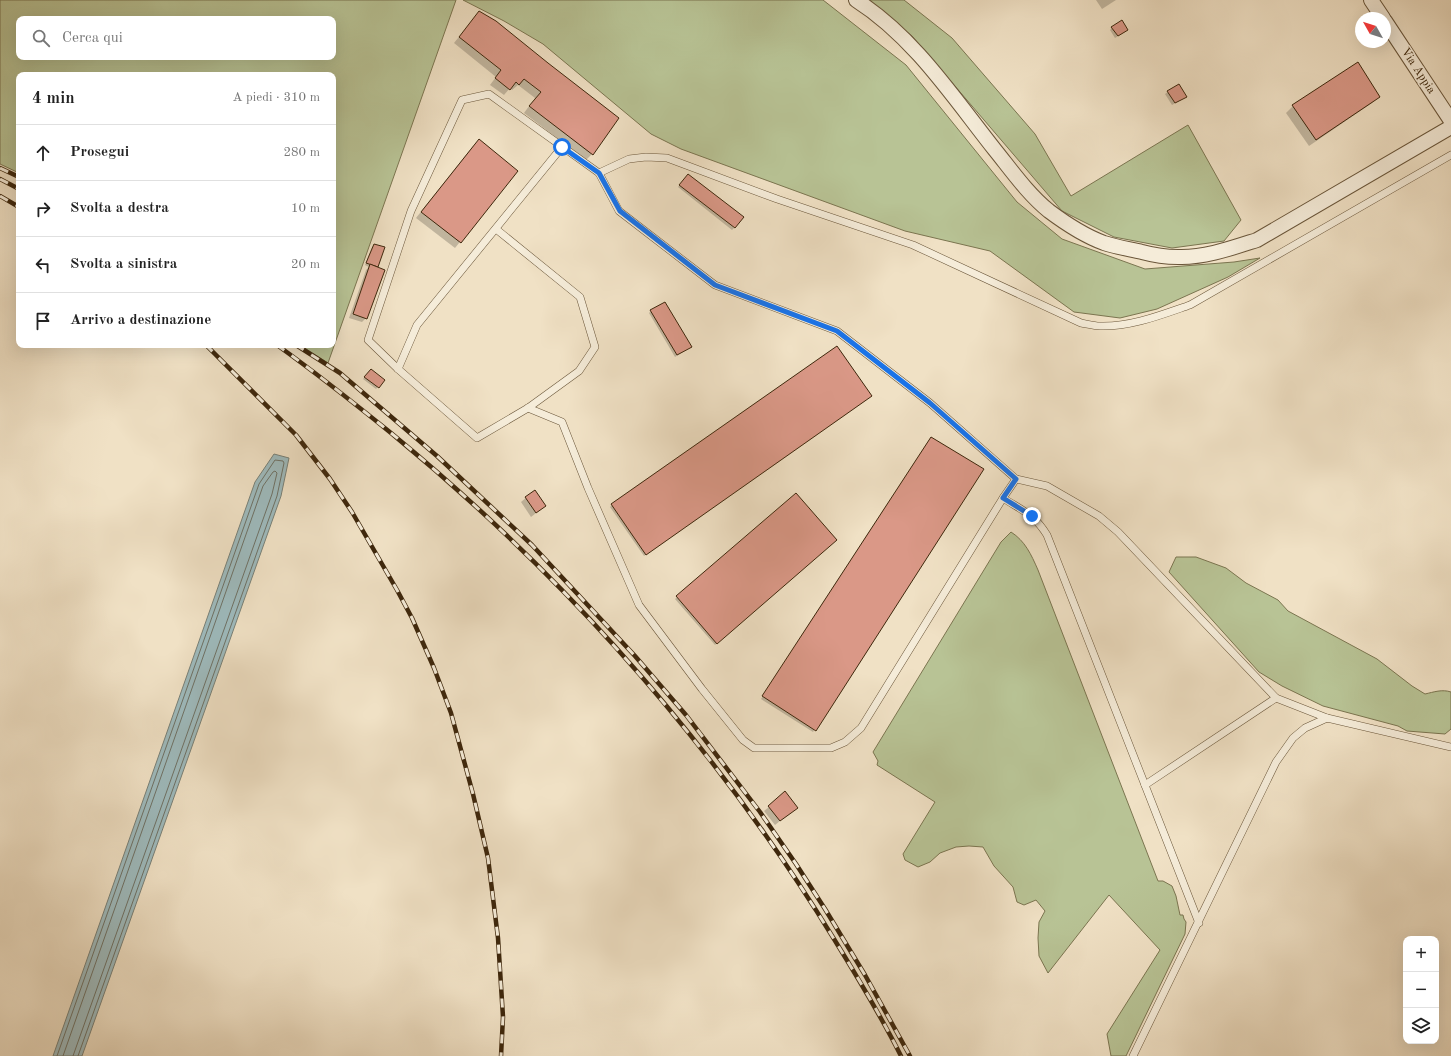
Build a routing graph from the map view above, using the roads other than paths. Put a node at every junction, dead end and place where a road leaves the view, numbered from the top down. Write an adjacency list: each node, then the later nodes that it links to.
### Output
1 (856, 0): 6 (street)
2 (1371, 0): 3 (street)
3 (1379, 12)
4 (1391, 30): 5 (street, Via Appia)
5 (1451, 121)
6 (1451, 127)
7 (562, 147): 9 (lane); 10 (lane); 11 (lane)
8 (1451, 155): 9 (lane)
9 (599, 173): 13 (lane)
10 (496, 228): 11 (lane); 12 (lane)
11 (398, 369): 12 (lane)
12 (528, 408): 14 (lane)
13 (1016, 479): 14 (lane); 15 (lane)
14 (1003, 498): 18 (lane)
15 (1276, 698): 16 (lane); 18 (lane)
16 (1327, 718): 17 (lane); 19 (lane)
17 (1451, 747)
18 (1145, 785): 19 (lane)
19 (1199, 923): 20 (lane)
20 (1133, 1056)

